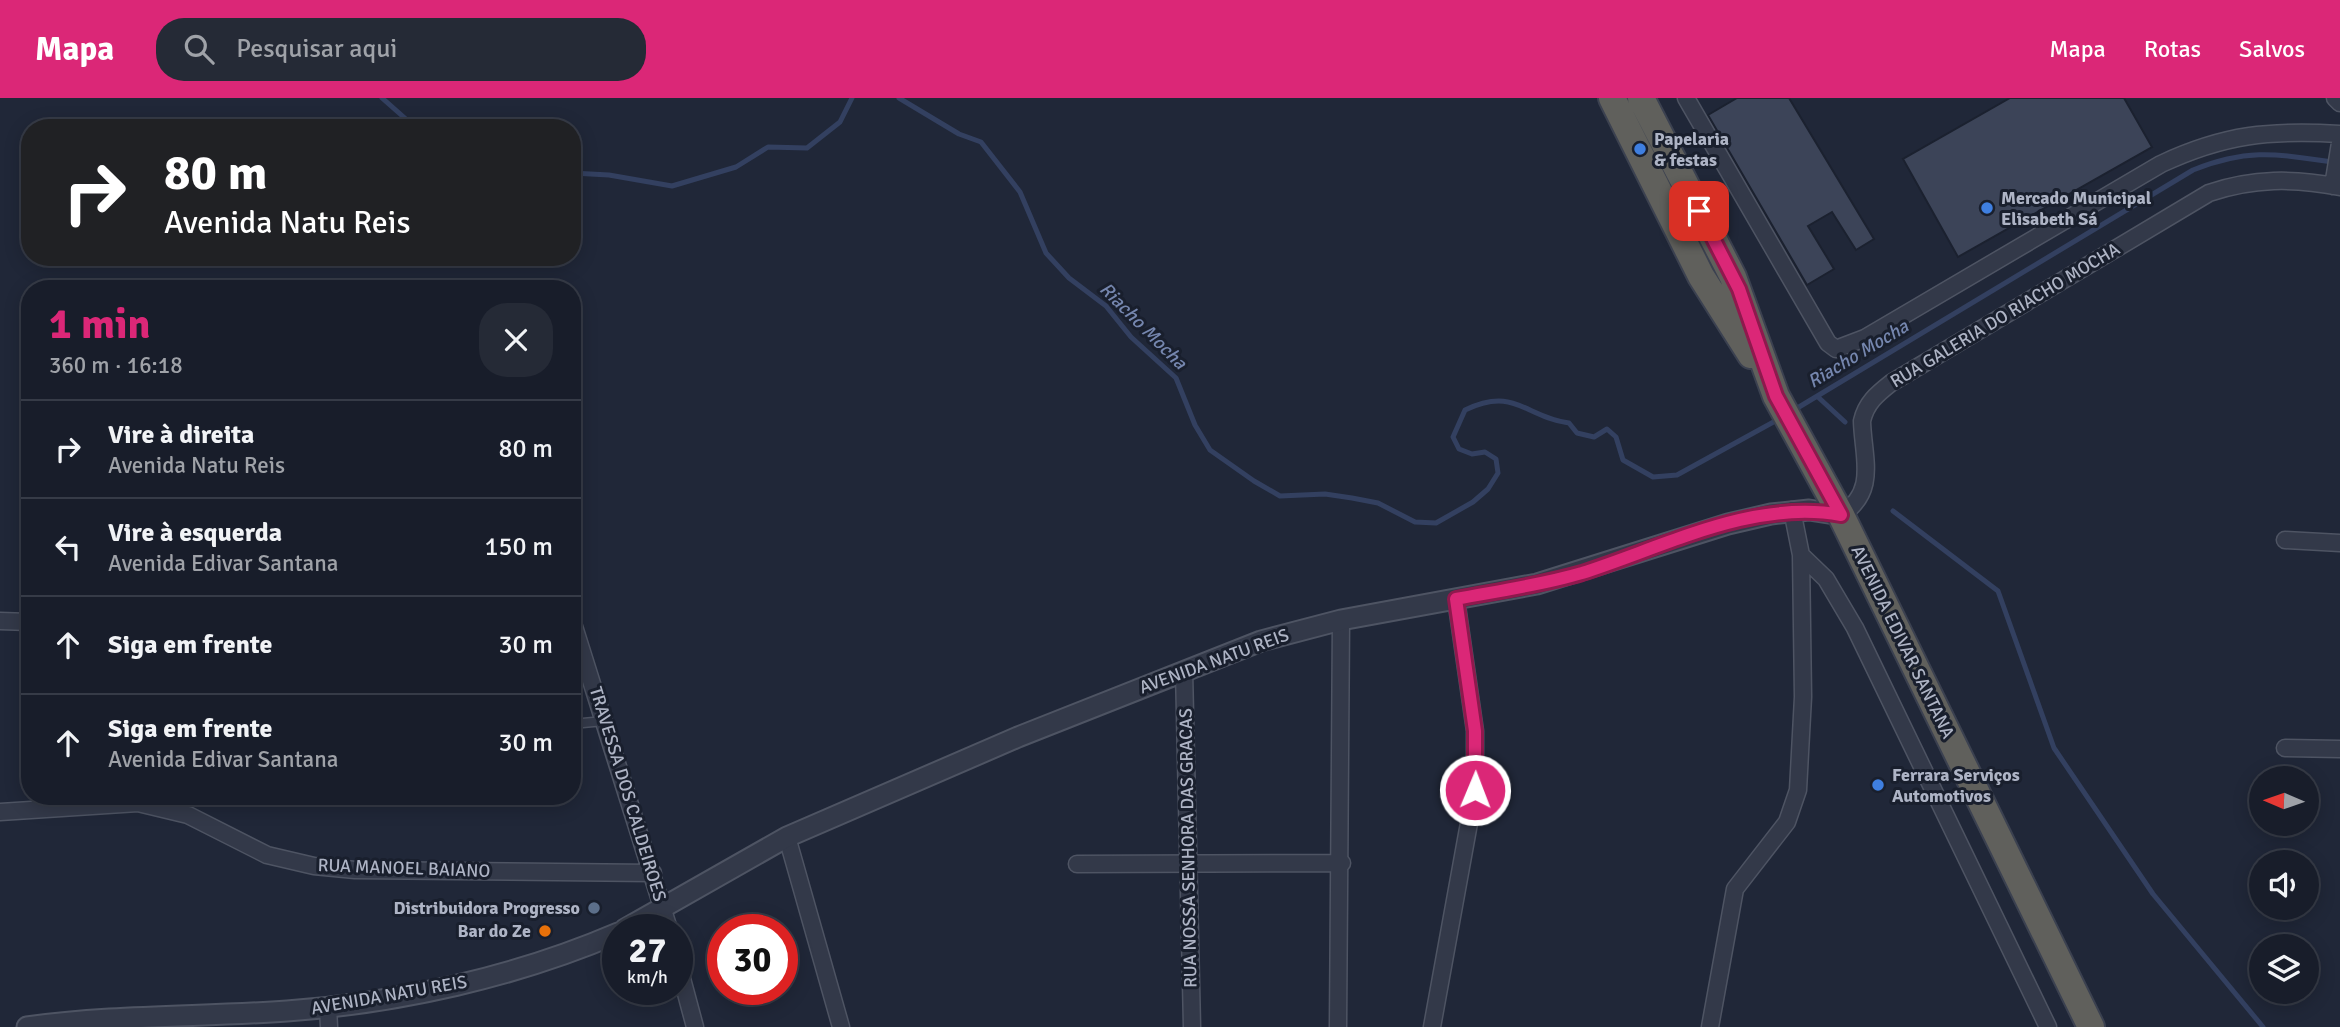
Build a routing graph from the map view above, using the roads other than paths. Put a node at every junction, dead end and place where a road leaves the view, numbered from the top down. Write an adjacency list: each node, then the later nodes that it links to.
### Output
1 (1612, 98): 9 (highway)
2 (1641, 98): 9 (highway)
3 (1686, 98): 6 (street)
4 (2335, 98): 5 (street)
5 (2340, 103)
6 (2340, 134)
7 (2340, 143): 8 (street)
8 (2336, 184): 11 (street, RUA GALERIA DO RIACHO MOCHA)
9 (1774, 391): 11 (highway, AVENIDA EDIVAR SANTANA)
10 (1792, 510): 11 (street, AVENIDA NATU REIS); 14 (street); 15 (street, AVENIDA NATU REIS)
11 (1841, 515): 47 (highway, AVENIDA EDIVAR SANTANA)
12 (2285, 540): 13 (street)
13 (2340, 543)
14 (1801, 555): 45 (street); 46 (street, AVENIDA EDIVAR SANTANA)
15 (1456, 599): 16 (street, AVENIDA NATU REIS); 44 (street)
16 (1341, 620): 20 (street, AVENIDA NATU REIS); 30 (street)
17 (0, 621): 18 (street)
18 (21, 622)
19 (581, 648): 21 (street, TRAVESSA DOS CALDEIROES)
20 (1184, 670): 28 (street, AVENIDA NATU REIS); 29 (street, RUA NOSSA SENHORA DAS GRACAS)
21 (604, 721): 22 (lane); 32 (street, TRAVESSA DOS CALDEIROES)
22 (581, 723)
23 (2285, 748): 24 (street)
24 (2340, 749)
25 (107, 805): 27 (street, RUA MANOEL BAIANO)
26 (147, 805): 32 (street, RUA MANOEL BAIANO)
27 (0, 812)
28 (787, 837): 34 (street, AVENIDA NATU REIS); 41 (street)
29 (1188, 862): 30 (street); 31 (street); 42 (street, RUA NOSSA SENHORA DAS GRACAS)
30 (1342, 863): 43 (street)
31 (1077, 864)
32 (653, 873): 33 (street, TRAVESSA DOS CALDEIROES)
33 (664, 914)
34 (675, 914)
35 (602, 939): 37 (street, AVENIDA NATU REIS)
36 (689, 1005): 40 (street)
37 (328, 1007): 38 (street, AVENIDA NATU REIS); 39 (street)
38 (27, 1027)
39 (329, 1027)
40 (695, 1027)
41 (841, 1027)
42 (1192, 1027)
43 (1338, 1027)
44 (1432, 1027)
45 (1710, 1027)
46 (2048, 1027)
47 (2091, 1027)

